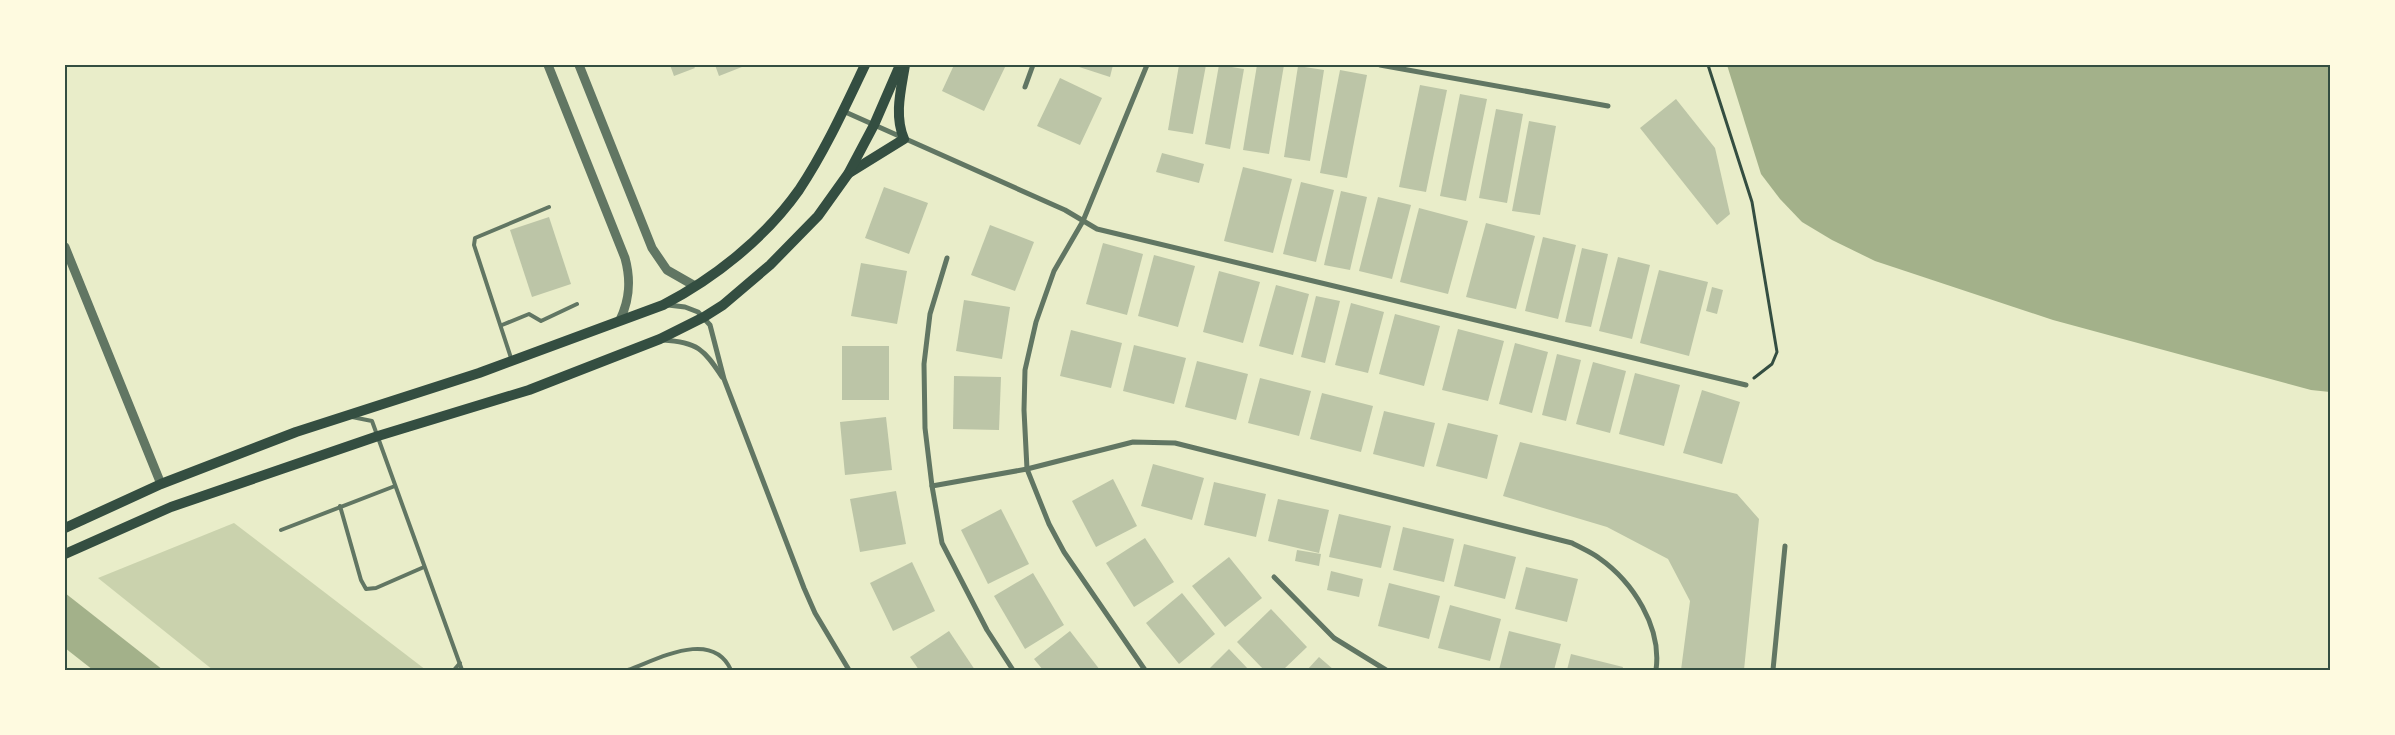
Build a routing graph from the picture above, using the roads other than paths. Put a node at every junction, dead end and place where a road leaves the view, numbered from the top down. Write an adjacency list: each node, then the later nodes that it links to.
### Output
1 (548, 65): 23 (street)
2 (579, 65): 19 (street)
3 (865, 65): 11 (main road)
4 (900, 65): 12 (main road)
5 (905, 65): 13 (main road)
6 (1033, 65): 9 (street)
7 (1147, 65): 16 (street)
8 (1380, 65): 10 (street)
9 (1025, 87)
10 (1608, 106)
11 (843, 111): 12 (street); 19 (main road)
12 (874, 125): 13 (street); 14 (main road)
13 (904, 139): 14 (main road); 16 (street)
14 (848, 174): 22 (main road)
15 (549, 207): 24 (lane)
16 (1083, 221): 28 (street); 31 (street)
17 (65, 247): 32 (street)
18 (947, 258): 34 (street)
19 (696, 286): 21 (main road)
20 (577, 304): 24 (lane)
21 (663, 305): 22 (street); 23 (main road)
22 (704, 317): 25 (main road); 27 (street)
23 (620, 320): 26 (main road)
24 (502, 325): 26 (lane)
25 (660, 339): 27 (street); 30 (main road)
26 (512, 360): 29 (main road)
27 (724, 379): 47 (street)
28 (1746, 385)
29 (347, 416): 30 (lane); 32 (main road)
30 (378, 436): 33 (lane); 39 (main road)
31 (1027, 469): 34 (street); 49 (street); 51 (street)
32 (161, 484): 36 (main road)
33 (395, 486): 35 (lane); 40 (lane)
34 (932, 486): 48 (street)
35 (340, 506): 37 (lane); 40 (lane)
36 (65, 528)
37 (281, 530)
38 (1785, 546): 52 (street)
39 (65, 554)
40 (424, 567): 42 (lane)
41 (1274, 577): 50 (street)
42 (460, 663): 43 (lane); 44 (lane)
43 (454, 670)
44 (462, 670)
45 (628, 670): 46 (lane)
46 (731, 670)
47 (849, 670)
48 (1013, 670)
49 (1145, 670)
50 (1386, 670)
51 (1656, 670)
52 (1773, 670)

